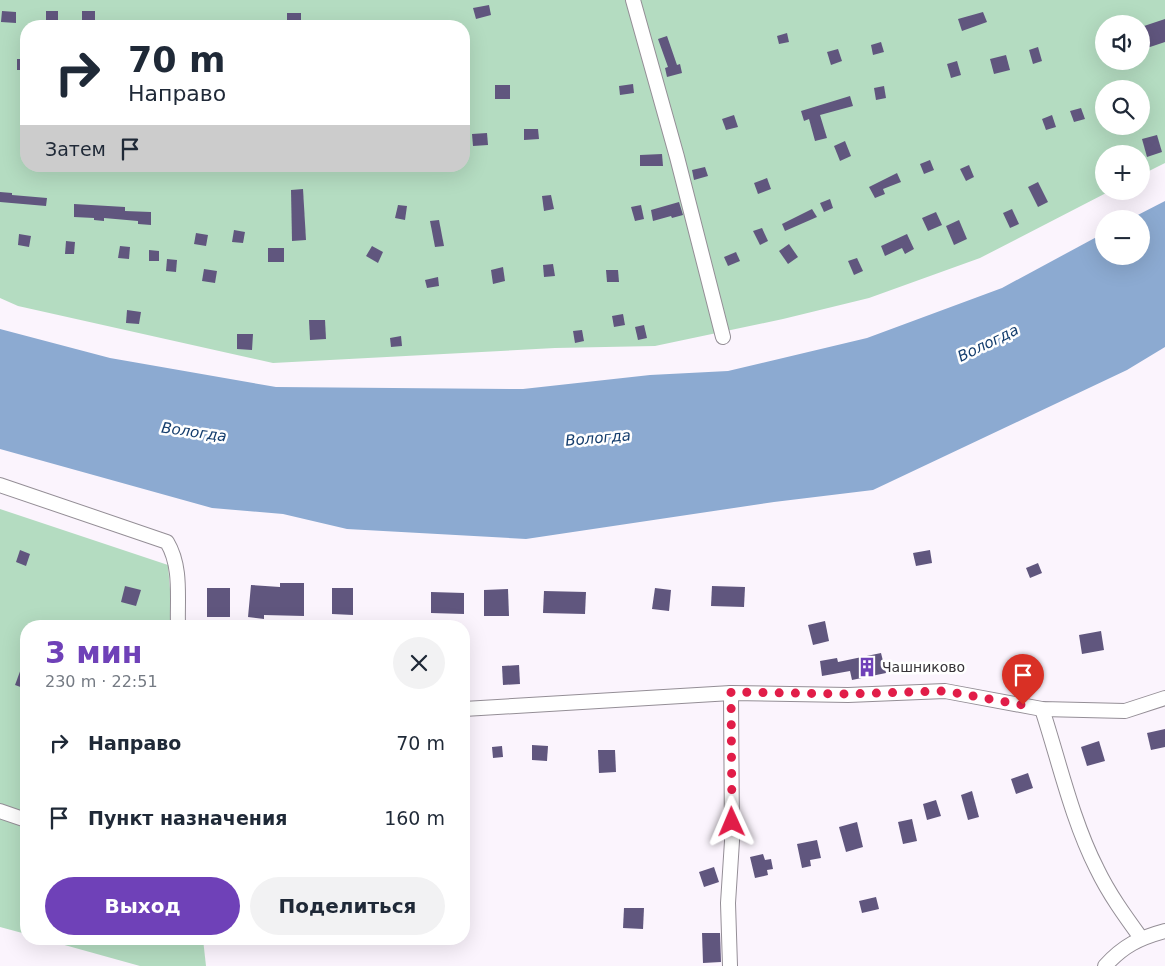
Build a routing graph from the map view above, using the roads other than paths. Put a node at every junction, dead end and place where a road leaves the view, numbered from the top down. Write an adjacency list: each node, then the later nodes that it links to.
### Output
1 (633, 0): 2 (street)
2 (723, 337)
3 (0, 485): 4 (street)
4 (178, 620)
5 (731, 692): 7 (street); 8 (street); 13 (street)
6 (1165, 698): 8 (street)
7 (470, 709)
8 (1042, 709): 12 (street)
9 (0, 811): 10 (street)
10 (20, 818)
11 (1165, 931): 12 (street)
12 (1141, 938): 14 (street)
13 (730, 966)
14 (1105, 966)

